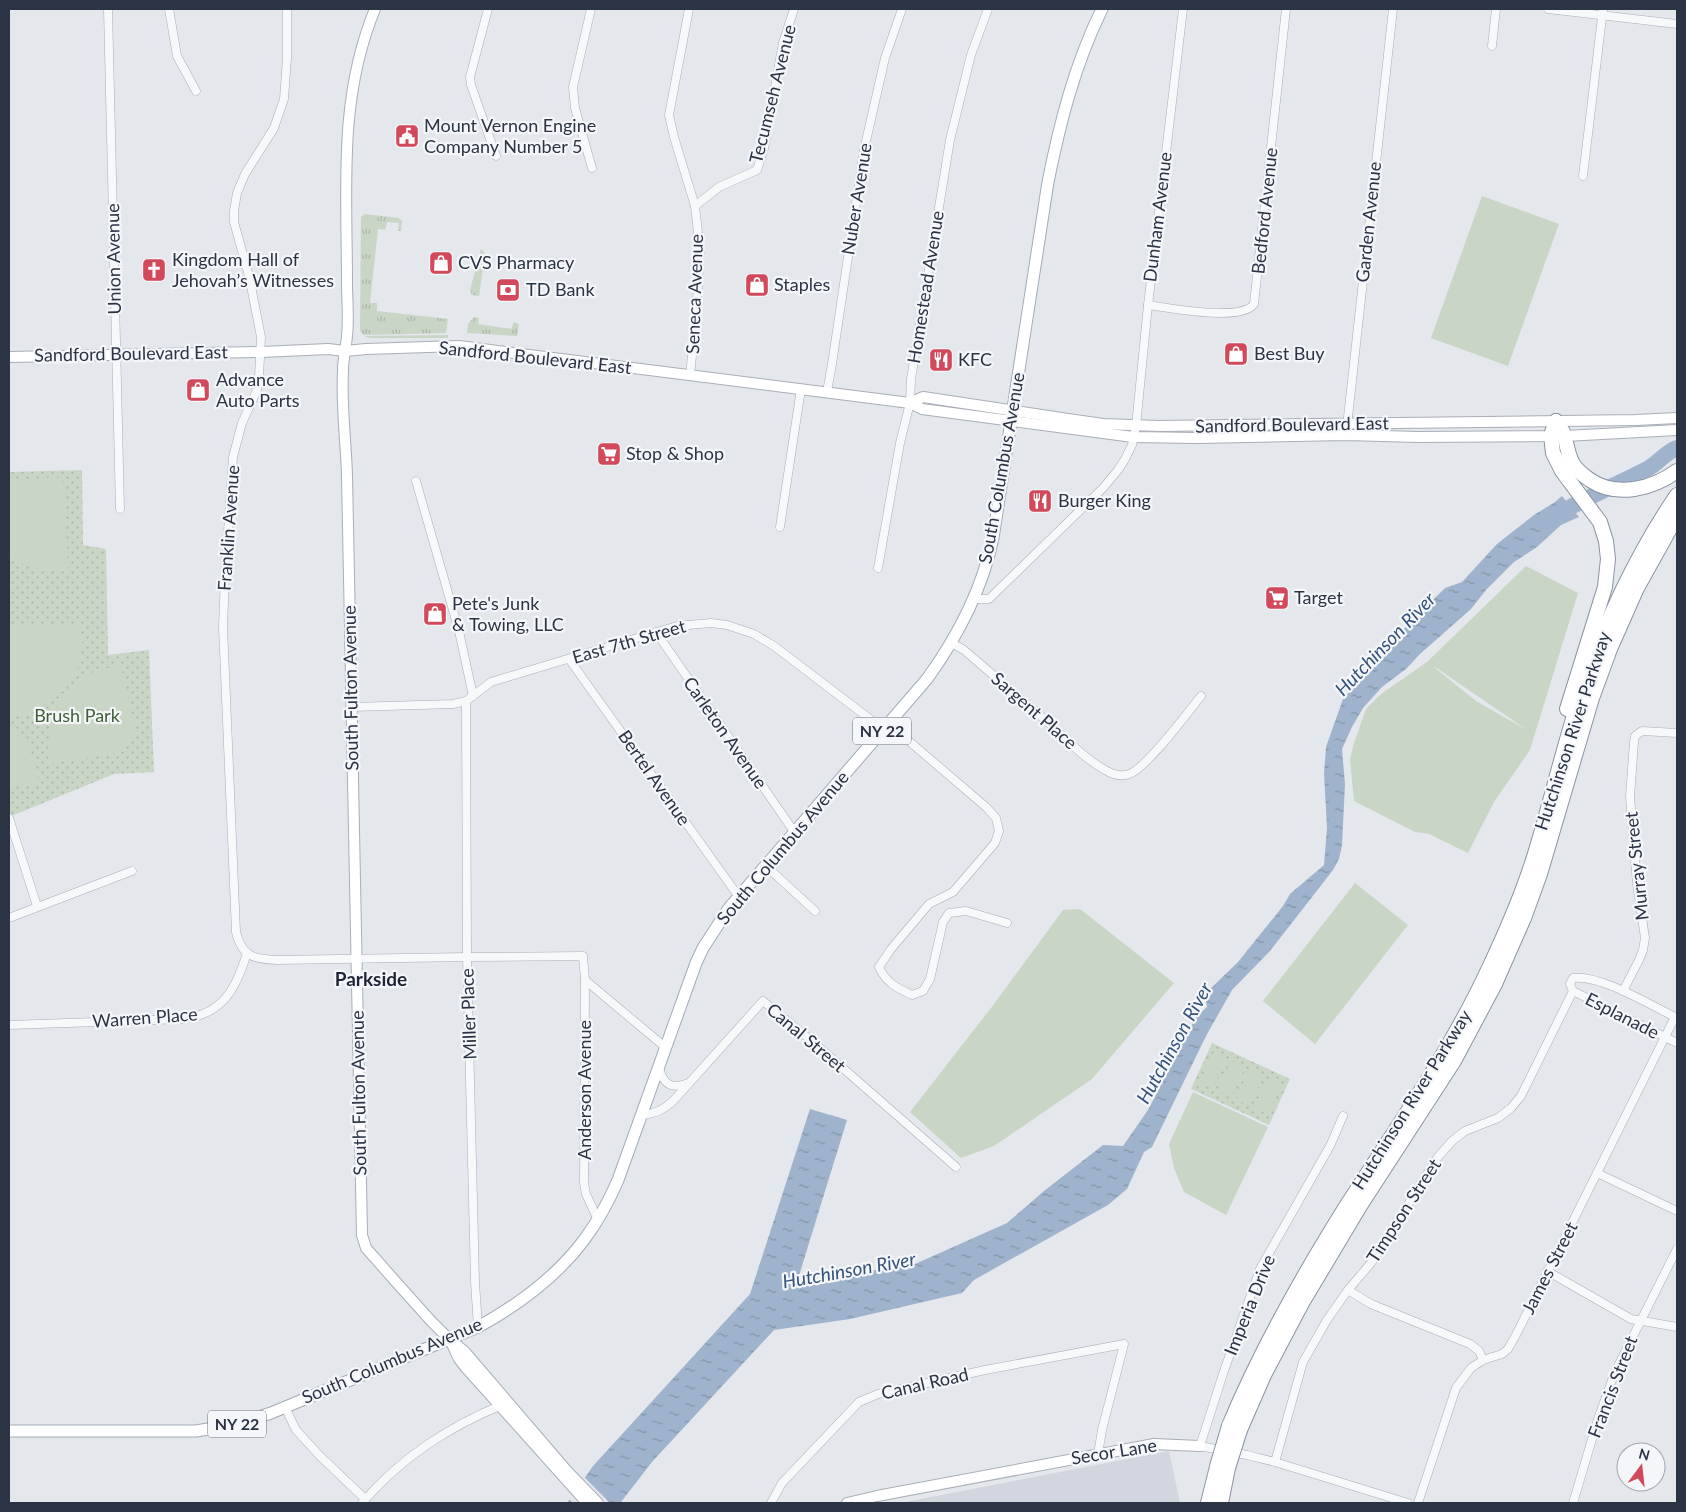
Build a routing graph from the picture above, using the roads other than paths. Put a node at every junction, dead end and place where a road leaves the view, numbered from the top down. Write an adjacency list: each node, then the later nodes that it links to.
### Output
1 (108, 9): 28 (street, Union Avenue)
2 (169, 9): 20 (street)
3 (287, 9): 27 (street, Franklin Avenue)
4 (375, 9): 26 (street, South Fulton Avenue)
5 (488, 9): 21 (street)
6 (591, 9): 22 (street)
7 (689, 9): 24 (street, Seneca Avenue)
8 (794, 9): 24 (street, Tecumseh Avenue)
9 (902, 9): 32 (street, Nuber Avenue)
10 (988, 9): 33 (street, Homestead Avenue)
11 (1102, 9): 34 (main road, South Columbus Avenue / NY 22)
12 (1183, 9): 25 (street, Dunham Avenue)
13 (1286, 9): 25 (street, Bedford Avenue)
14 (1392, 9): 39 (street, Garden Avenue)
15 (1496, 9): 19 (street)
16 (1548, 9): 17 (street)
17 (1602, 11): 18 (street); 23 (street)
18 (1677, 24)
19 (1492, 46)
20 (196, 91)
21 (496, 156)
22 (592, 168)
23 (1583, 176)
24 (695, 206): 30 (street, Seneca Avenue)
25 (1148, 305): 37 (street, Dunham Avenue)
26 (345, 351): 27 (street, Sandford Boulevard East); 30 (street, Sandford Boulevard East); 58 (street, South Fulton Avenue)
27 (261, 352): 28 (street, Sandford Boulevard East); 71 (street, Franklin Avenue)
28 (116, 354): 29 (street, Sandford Boulevard East); 48 (street, Union Avenue)
29 (9, 357)
30 (690, 375): 31 (street, Sandford Boulevard East)
31 (801, 389): 32 (street, Sandford Boulevard East); 50 (street)
32 (826, 392): 33 (street, Sandford Boulevard East)
33 (910, 403): 34 (street, Sandford Boulevard East); 51 (street, Homestead Avenue)
34 (1012, 417): 37 (street, Sandford Boulevard East); 43 (street, Sandford Boulevard East); 52 (main road, South Columbus Avenue / NY 22)
35 (1677, 417): 36 (street, Sandford Boulevard East); 38 (street)
36 (1556, 420): 39 (street, Sandford Boulevard East); 41 (highway); 42 (highway)
37 (1136, 426): 39 (street, Sandford Boulevard East); 43 (street, Dunham Avenue)
38 (1677, 426)
39 (1346, 430): 41 (street, Sandford Boulevard East); 43 (street, Sandford Boulevard East)
40 (1677, 430): 42 (street, Sandford Boulevard East)
41 (1550, 435): 42 (street, Sandford Boulevard East); 45 (highway)
42 (1565, 436): 45 (highway)
43 (1133, 437): 52 (street, Dunham Avenue)
44 (1677, 471): 45 (highway)
45 (1571, 472): 63 (highway)
46 (416, 481): 57 (street, Miller Place)
47 (1677, 495): 63 (highway, Hutchinson River Parkway)
48 (120, 509)
49 (1677, 516): 100 (highway, Hutchinson River Parkway)
50 (780, 527)
51 (878, 568)
52 (974, 599): 54 (main road, South Columbus Avenue / NY 22)
53 (656, 632): 55 (street, East 7th Street); 59 (street, East 7th Street); 62 (street, Carleton Avenue)
54 (952, 643): 56 (street, Sargent Place); 59 (main road, South Columbus Avenue / NY 22)
55 (569, 659): 57 (street, East 7th Street); 66 (street, Bertel Avenue)
56 (1201, 696)
57 (469, 698): 58 (street, East 7th Street); 72 (street, Miller Place)
58 (352, 707): 73 (street, South Fulton Avenue)
59 (886, 727): 62 (main road, South Columbus Avenue / NY 22); 70 (street, East 7th Street)
60 (1677, 733): 76 (street, Murray Street)
61 (9, 818): 67 (street)
62 (795, 833): 64 (main road, South Columbus Avenue / NY 22)
63 (1538, 844): 100 (highway, Hutchinson River Parkway)
64 (766, 866): 66 (main road, South Columbus Avenue / NY 22); 68 (street)
65 (132, 871): 67 (street)
66 (738, 897): 81 (main road, South Columbus Avenue / NY 22)
67 (37, 906): 69 (street)
68 (815, 911)
69 (9, 918)
70 (1007, 923)
71 (247, 953): 73 (street); 78 (street, Warren Place)
72 (467, 956): 73 (street); 74 (street, Anderson Avenue); 94 (street, Miller Place)
73 (356, 958): 96 (street, South Fulton Avenue)
74 (585, 980): 81 (street); 89 (street, Anderson Avenue)
75 (1573, 991): 76 (street, Esplanade); 79 (street, Esplanade); 92 (street, Timpson Street)
76 (1623, 991): 77 (street, Esplanade)
77 (1676, 1018): 79 (street, James Street)
78 (9, 1026)
79 (1666, 1037): 80 (street, Esplanade); 87 (street, James Street)
80 (1677, 1043)
81 (665, 1047): 82 (main road, South Columbus Avenue / NY 22)
82 (658, 1065): 83 (street); 84 (main road, South Columbus Avenue / NY 22)
83 (689, 1084): 84 (street, Canal Street); 86 (street, Canal Street)
84 (641, 1115): 89 (main road, South Columbus Avenue / NY 22)
85 (1343, 1116): 102 (street, Imperia Drive)
86 (956, 1167)
87 (1597, 1173): 88 (street); 91 (street, James Street)
88 (1677, 1211)
89 (598, 1220): 94 (main road, South Columbus Avenue / NY 22)
90 (1677, 1249): 93 (street, Francis Street)
91 (1547, 1271): 93 (street); 97 (street, James Street)
92 (1348, 1290): 97 (street); 104 (street, Timpson Street)
93 (1640, 1321): 95 (street); 116 (street, Francis Street)
94 (478, 1327): 96 (main road, South Columbus Avenue / NY 22)
95 (1677, 1327)
96 (449, 1339): 98 (street, South Fulton Avenue); 99 (main road, South Columbus Avenue / NY 22)
97 (1483, 1360): 115 (street, James Street)
98 (504, 1404): 106 (street, South Fulton Avenue); 107 (street)
99 (285, 1407): 101 (main road, South Columbus Avenue / NY 22); 107 (street)
100 (1235, 1428): 105 (highway, Hutchinson River Parkway, bridge)
101 (9, 1431)
102 (1200, 1446): 103 (street, Secor Lane); 104 (street, Secor Lane)
103 (1098, 1454): 110 (street, Canal Road); 111 (street, Secor Lane)
104 (1276, 1462): 114 (street, Secor Lane)
105 (1223, 1466): 112 (highway, Hutchinson River Parkway); 113 (highway, Hutchinson River Parkway)
106 (564, 1474): 108 (street, South Fulton Avenue); 109 (street, South Fulton Avenue)
107 (364, 1501)
108 (587, 1503)
109 (598, 1503)
110 (771, 1503)
111 (847, 1503)
112 (1208, 1503)
113 (1221, 1503)
114 (1408, 1503)
115 (1418, 1503)
116 (1573, 1503)

